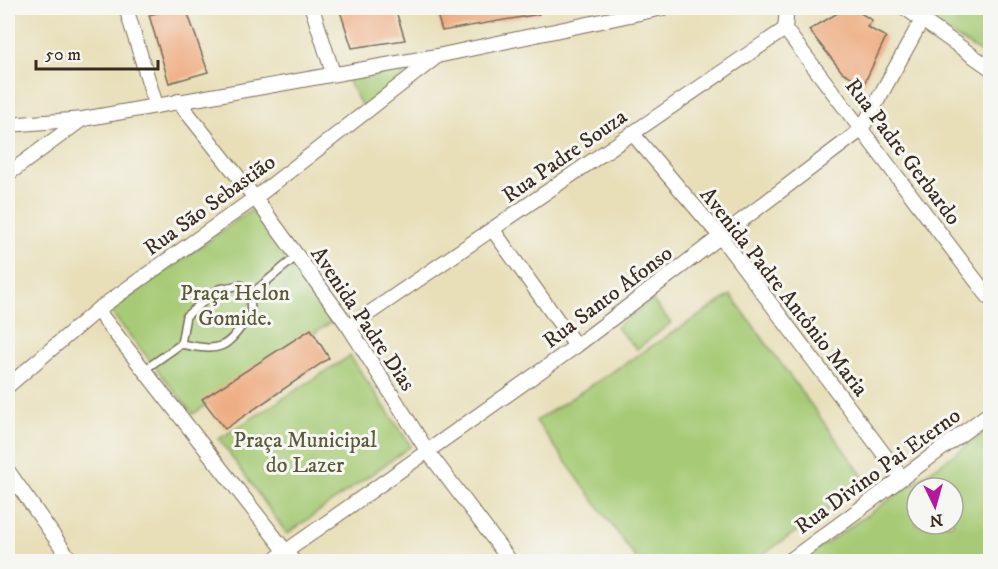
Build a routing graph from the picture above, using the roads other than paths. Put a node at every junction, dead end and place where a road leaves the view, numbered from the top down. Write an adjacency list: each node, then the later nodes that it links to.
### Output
1 (126, 8): 12 (street)
2 (312, 8): 10 (street)
3 (663, 8): 8 (street)
4 (787, 8): 7 (street)
5 (905, 8): 6 (street)
6 (922, 20): 9 (street); 15 (street, Rua Santo Afonso)
7 (785, 29): 15 (street, Rua Padre Gerbardo); 16 (street, Rua Padre Souza)
8 (437, 56): 10 (street); 18 (street, Rua São Sebastião)
9 (990, 68)
10 (333, 73): 11 (street)
11 (178, 101): 12 (street); 18 (street, Avenida Padre Dias)
12 (156, 105): 13 (street)
13 (82, 119): 14 (street); 17 (street)
14 (8, 125)
15 (861, 130): 20 (street, Rua Santo Afonso); 23 (street, Rua Padre Gerbardo)
16 (632, 133): 19 (street, Rua Padre Souza); 20 (street, Avenida Padre Antônio Maria)
17 (8, 174)
18 (255, 198): 21 (street, Avenida Padre Dias); 24 (street, Rua São Sebastião)
19 (493, 230): 25 (street, Rua Padre Souza); 27 (street)
20 (720, 236): 27 (street, Rua Santo Afonso); 33 (street, Avenida Padre Antônio Maria)
21 (297, 256): 22 (lane); 25 (street, Avenida Padre Dias)
22 (250, 295): 26 (lane); 26 (lane)
23 (990, 299)
24 (98, 310): 28 (street); 29 (street, Rua São Sebastião)
25 (350, 327): 31 (street, Avenida Padre Dias)
26 (181, 344): 28 (lane)
27 (576, 346): 31 (street, Rua Santo Afonso)
28 (144, 370): 34 (street)
29 (8, 386)
30 (990, 412): 33 (street, Rua Divino Pai Eterno)
31 (428, 452): 34 (street, Rua Santo Afonso); 37 (street, Avenida Padre Dias)
32 (8, 471): 35 (street)
33 (902, 477): 38 (street, Rua Divino Pai Eterno)
34 (290, 556): 36 (street, Rua Santo Afonso)
35 (72, 561)
36 (271, 561)
37 (511, 561)
38 (788, 561)

